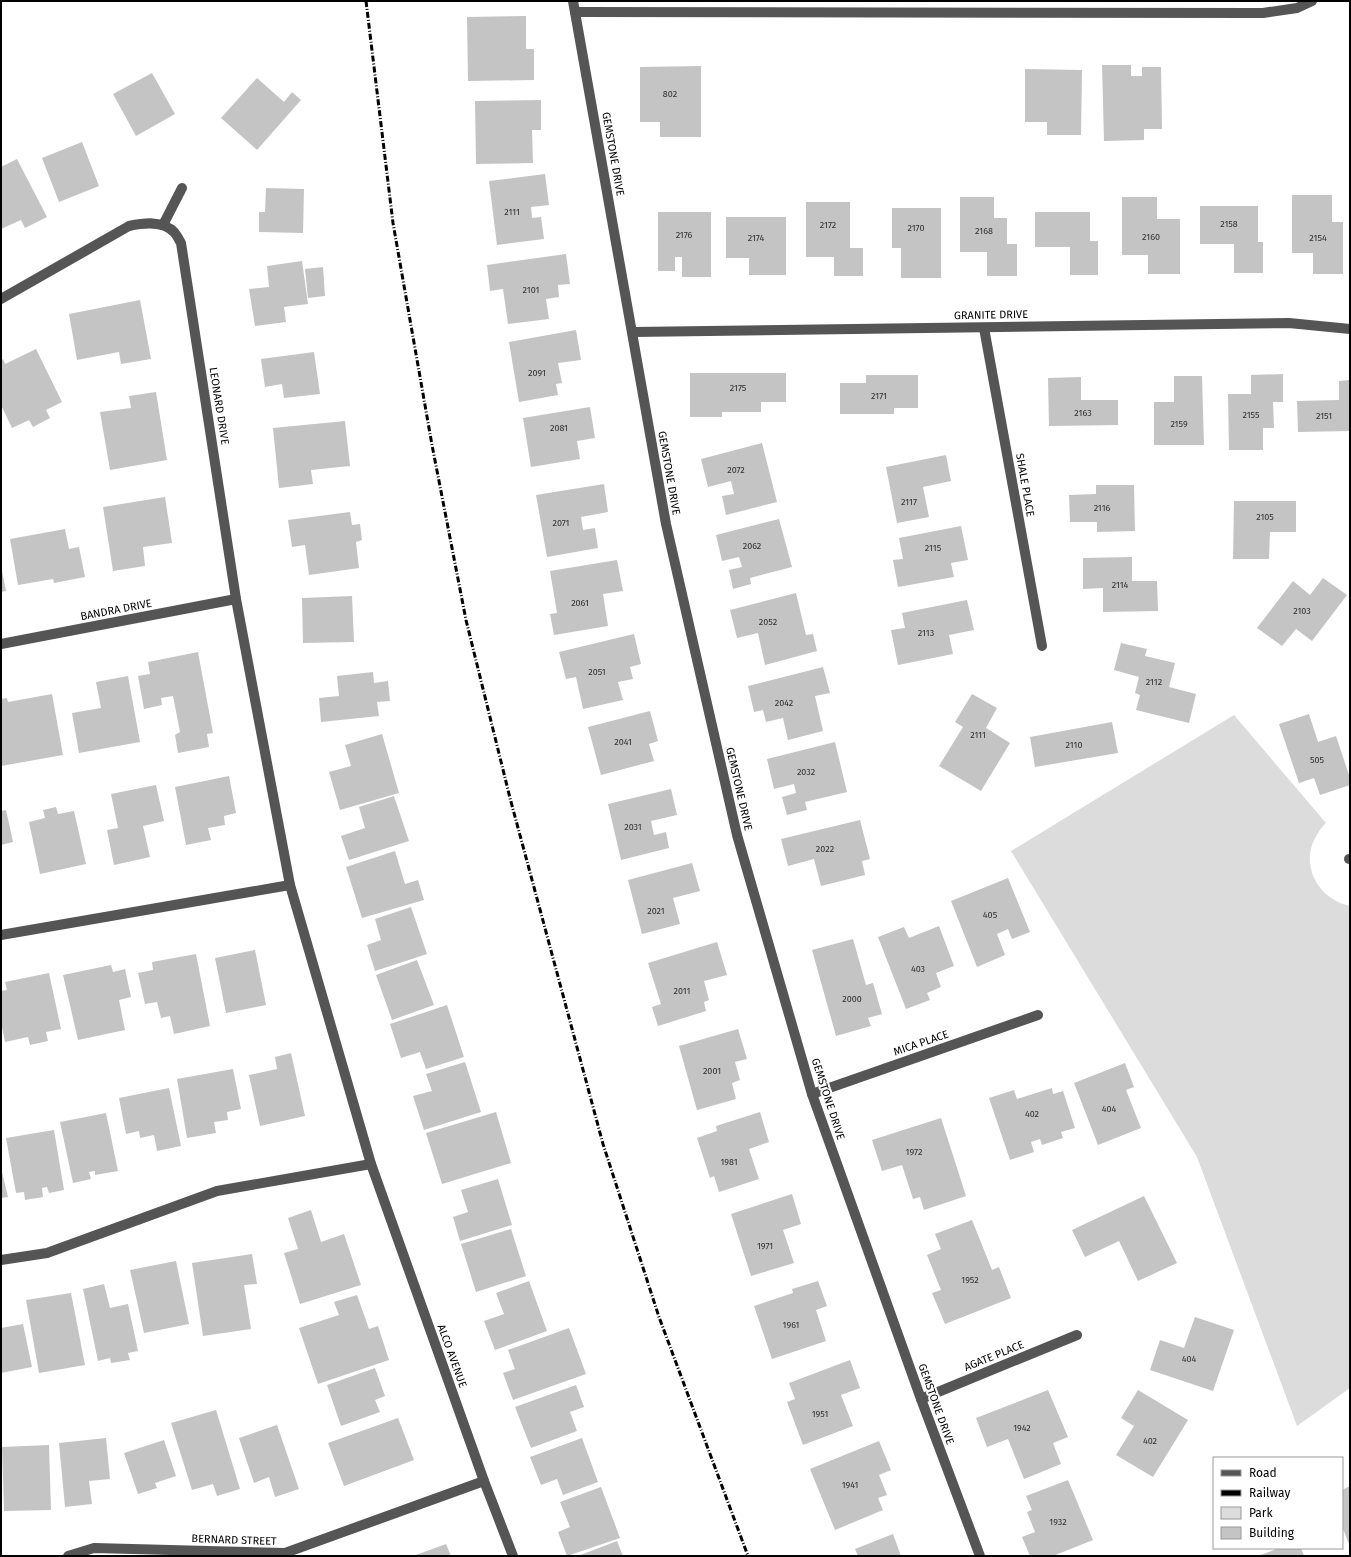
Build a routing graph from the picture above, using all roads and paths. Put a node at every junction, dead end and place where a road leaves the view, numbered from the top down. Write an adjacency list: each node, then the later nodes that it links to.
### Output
1 (573, 1): 3 (street, GEMSTONE DRIVE)
2 (1312, 1): 3 (street)
3 (575, 12): 9 (street, GEMSTONE DRIVE)
4 (182, 188): 5 (street)
5 (163, 225): 6 (street); 10 (street, LEONARD DRIVE)
6 (1, 299)
7 (984, 328): 8 (street, GRANITE DRIVE); 9 (street, GRANITE DRIVE); 12 (street, SHALE PLACE)
8 (1350, 329)
9 (633, 332): 16 (street, GEMSTONE DRIVE)
10 (236, 599): 11 (street, BANDRA DRIVE); 13 (street, LEONARD DRIVE)
11 (1, 644)
12 (1042, 646)
13 (290, 885): 14 (street); 17 (street, ALCO AVENUE)
14 (1, 935)
15 (1038, 1015): 16 (street, MICA PLACE)
16 (812, 1094): 20 (street, GEMSTONE DRIVE)
17 (371, 1164): 18 (street); 21 (street, ALCO AVENUE)
18 (1, 1260)
19 (1077, 1335): 20 (street, AGATE PLACE)
20 (921, 1399): 25 (street, GEMSTONE DRIVE)
21 (484, 1481): 22 (street, BERNARD STREET); 24 (street, ALCO AVENUE)
22 (285, 1555): 23 (street, BERNARD STREET)
23 (68, 1556)
24 (513, 1556)
25 (980, 1556)

